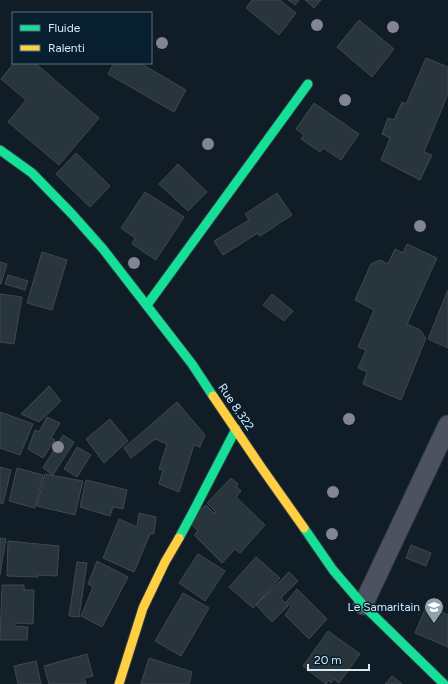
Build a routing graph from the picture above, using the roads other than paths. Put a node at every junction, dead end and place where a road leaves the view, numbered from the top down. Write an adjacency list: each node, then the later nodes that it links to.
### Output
1 (308, 84): 3 (main road)
2 (0, 150): 3 (main road, Rue 8.322)
3 (147, 305): 5 (main road, Rue 8.322)
4 (448, 425): 6 (street)
5 (236, 429): 6 (main road, Rue 8.322); 8 (main road)
6 (363, 605): 7 (main road, Rue 8.322)
7 (442, 683)
8 (119, 684)

